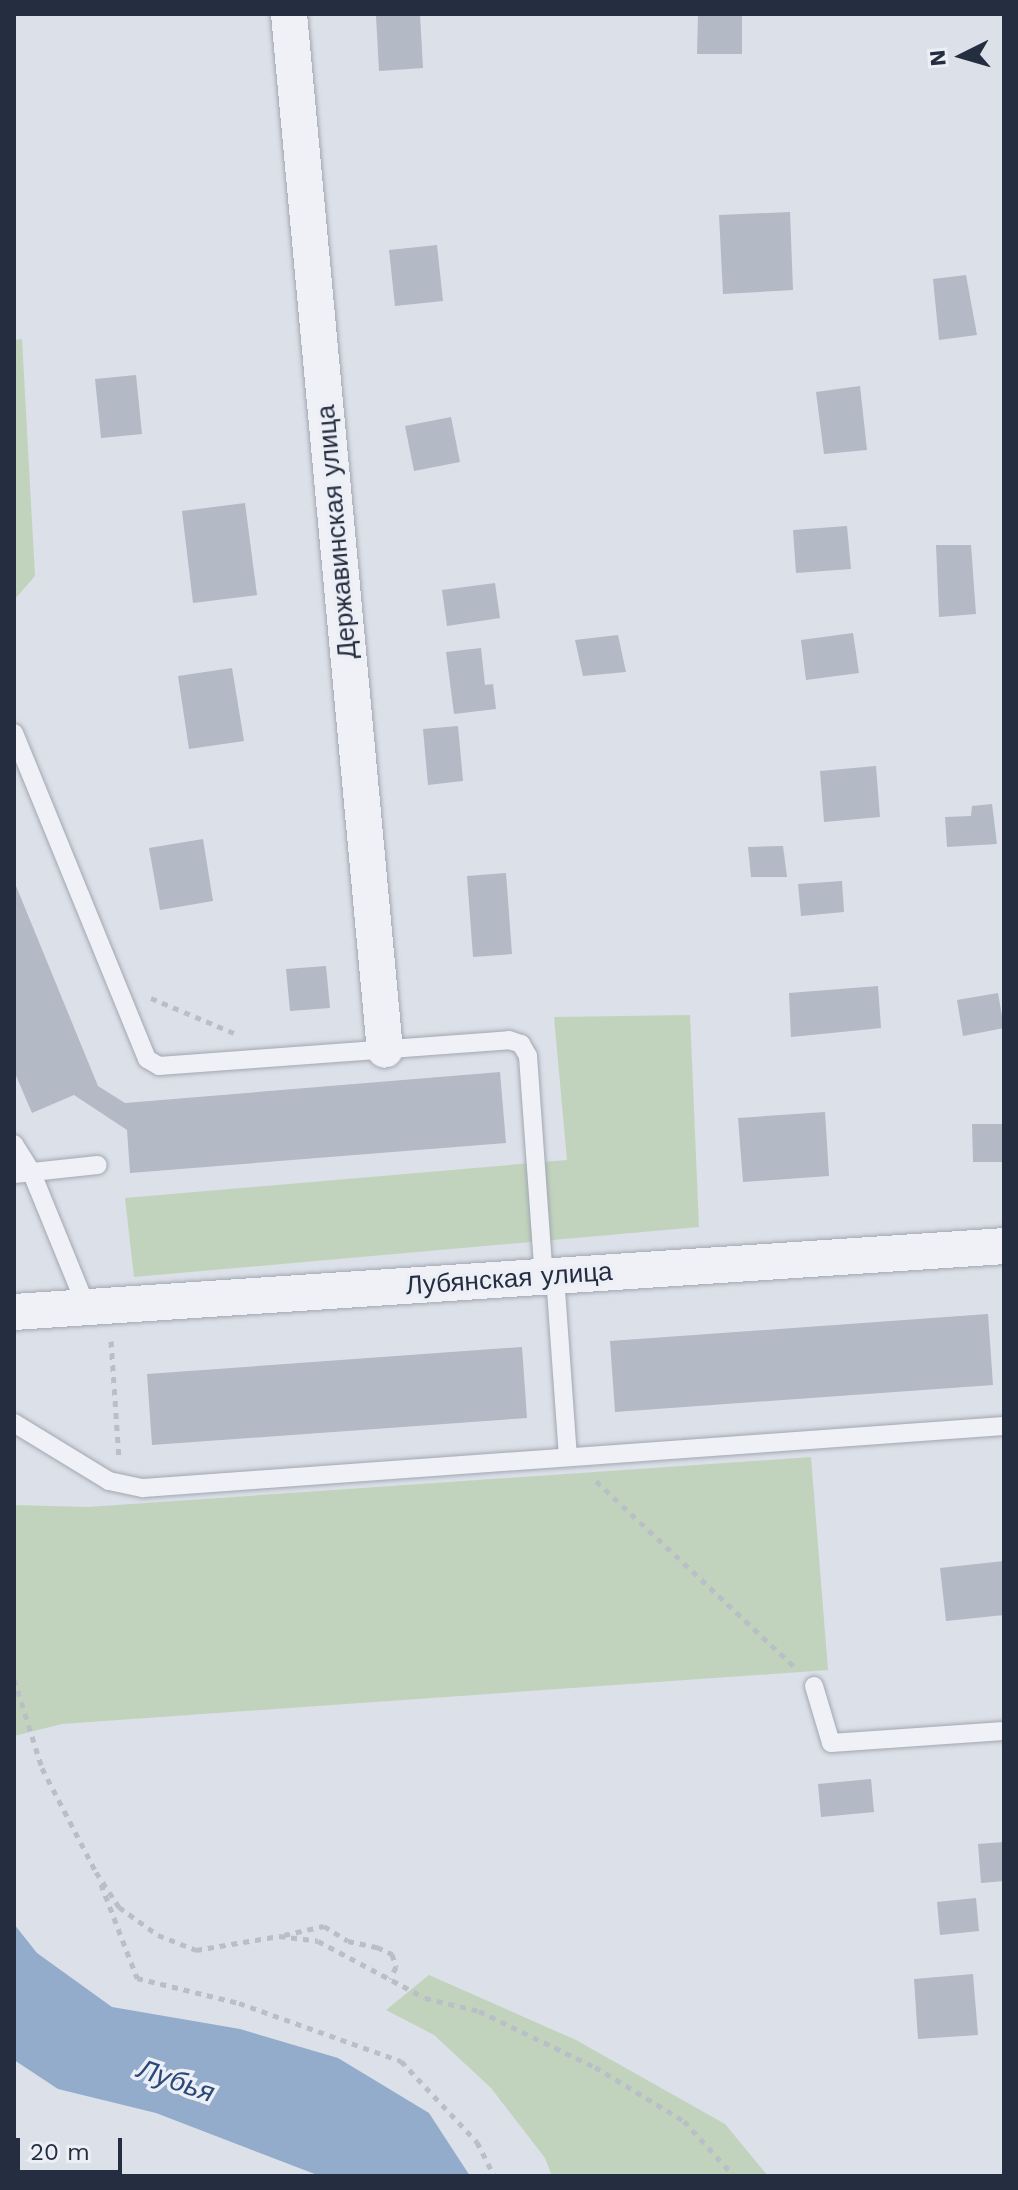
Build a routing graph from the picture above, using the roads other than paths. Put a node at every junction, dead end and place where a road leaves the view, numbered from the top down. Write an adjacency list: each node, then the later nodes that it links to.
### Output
1 (289, 14): 3 (street, Державинская улица)
2 (14, 733): 3 (lane)
3 (385, 1050): 8 (lane)
4 (14, 1144): 6 (lane)
5 (98, 1165): 6 (lane)
6 (22, 1173): 9 (lane)
7 (1004, 1246): 8 (street, Лубянская улица)
8 (550, 1276): 9 (street, Лубянская улица); 13 (lane)
9 (87, 1308): 10 (street, Лубянская улица)
10 (14, 1312)
11 (14, 1423): 13 (lane)
12 (1004, 1426): 13 (lane)
13 (568, 1457)
14 (814, 1686): 15 (lane)
15 (1004, 1731)

